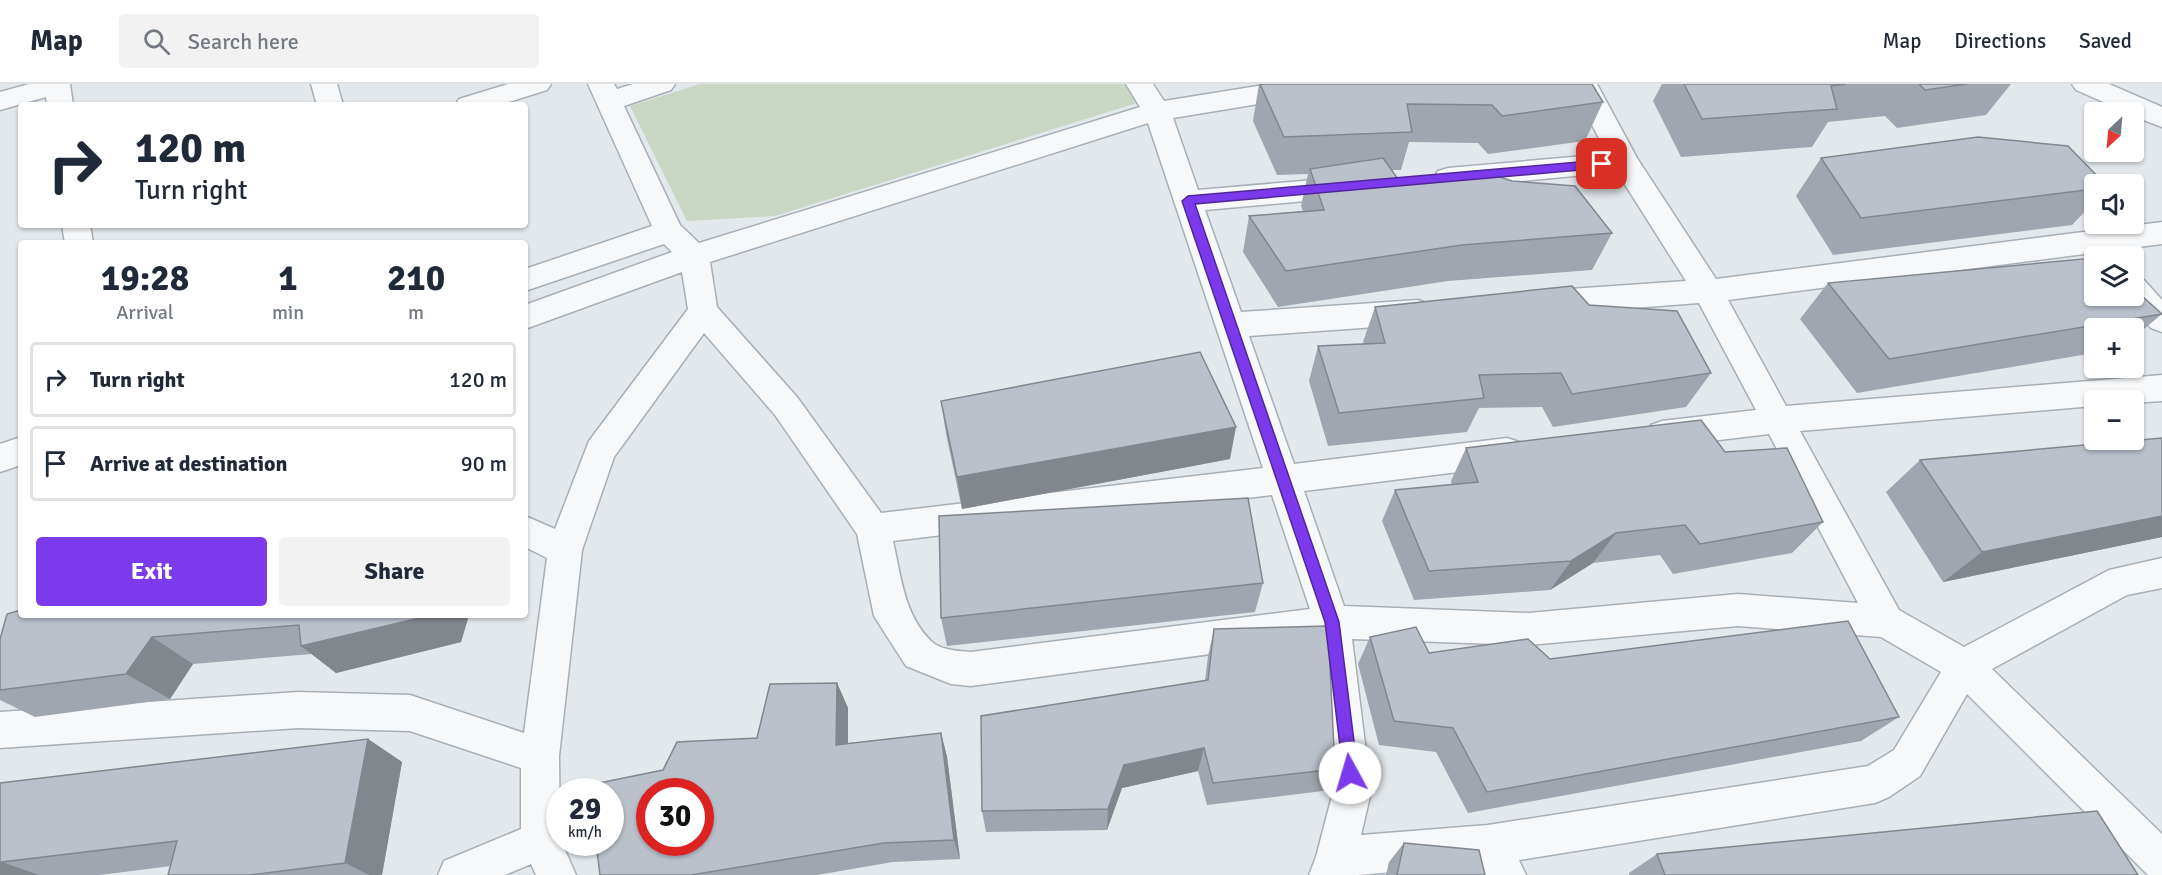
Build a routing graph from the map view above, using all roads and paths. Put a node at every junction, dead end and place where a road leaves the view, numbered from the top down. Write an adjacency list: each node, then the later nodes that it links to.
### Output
1 (324, 84): 11 (street)
2 (538, 84): 12 (street)
3 (662, 84): 9 (street)
4 (1139, 84): 13 (street)
5 (1326, 84): 13 (street)
6 (1584, 84): 15 (street)
7 (2085, 84): 14 (street)
8 (59, 91): 10 (street)
9 (605, 93): 19 (street)
10 (0, 101)
11 (329, 102)
12 (478, 102)
13 (1156, 111): 18 (street); 23 (street)
14 (2162, 118)
15 (1625, 162): 16 (street); 25 (street)
16 (1424, 180)
17 (1377, 184): 18 (street)
18 (1188, 201): 32 (street)
19 (669, 231): 23 (street); 24 (street)
20 (2162, 233): 21 (street)
21 (2111, 246)
22 (2084, 251): 25 (street)
23 (694, 256): 29 (street); 30 (street)
24 (528, 279)
25 (1708, 291): 27 (street); 34 (street)
26 (2144, 300): 31 (street)
27 (1517, 304)
28 (1445, 310): 32 (street)
29 (703, 311): 40 (street); 42 (street)
30 (528, 316)
31 (2162, 320)
32 (1230, 325): 39 (street)
33 (2162, 388): 34 (street)
34 (1778, 420): 35 (street); 44 (street)
35 (1636, 437)
36 (1530, 450): 39 (street)
37 (18, 452): 38 (street)
38 (0, 458)
39 (1283, 479): 40 (street); 45 (street)
40 (873, 529): 45 (street)
41 (528, 532): 42 (street)
42 (565, 549): 48 (street)
43 (2162, 573): 46 (street)
44 (1886, 621): 45 (street); 46 (street)
45 (1332, 622): 52 (street)
46 (1964, 666): 50 (street); 51 (street)
47 (0, 730): 48 (street)
48 (540, 756): 49 (street)
49 (541, 840): 53 (street); 54 (street)
50 (1497, 860): 52 (street)
51 (2162, 861)
52 (1332, 866)
53 (458, 875)
54 (556, 875)

